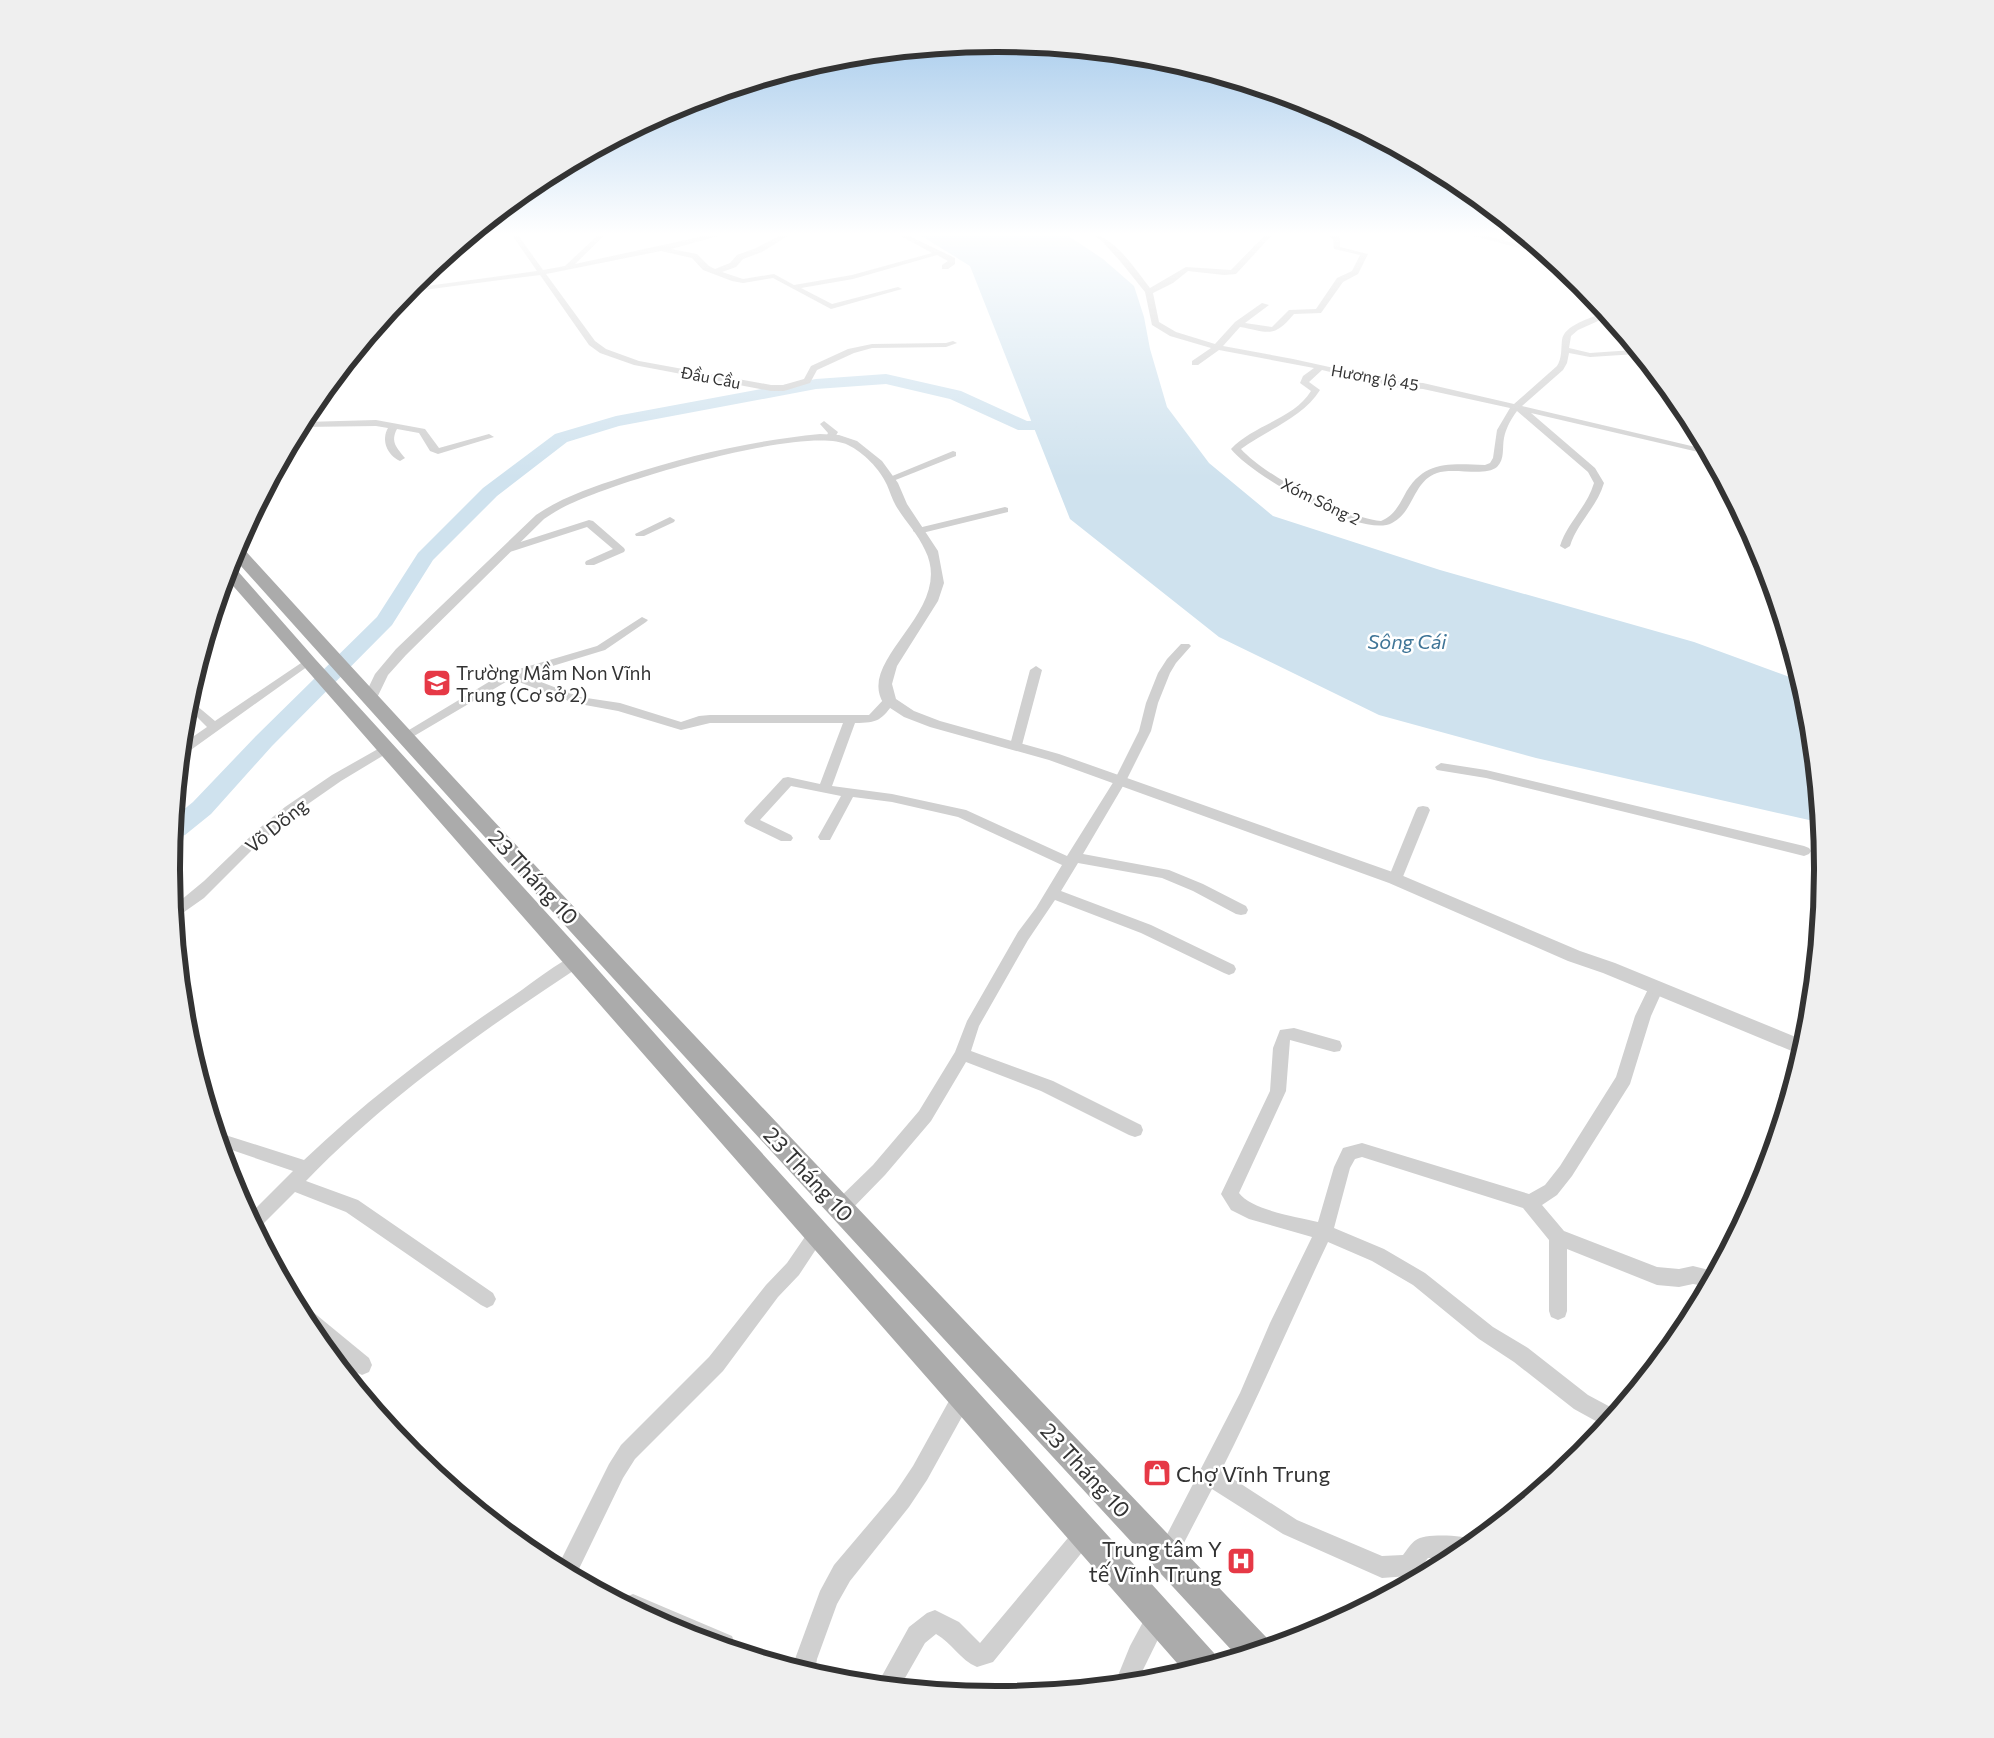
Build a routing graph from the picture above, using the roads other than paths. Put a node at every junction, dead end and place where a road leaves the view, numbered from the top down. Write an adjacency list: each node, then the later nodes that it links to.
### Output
1 (573, 316): 7 (street, Đầu Cầu)
2 (1153, 316): 8 (street, Hương lộ 45)
3 (1249, 316): 6 (street)
4 (1288, 316): 6 (street)
5 (1599, 318): 9 (street)
6 (1238, 324): 8 (street)
7 (953, 343)
8 (1217, 347): 11 (street); 12 (street, Hương lộ 45)
9 (1565, 350): 10 (street); 13 (street)
10 (1629, 352)
11 (1195, 364)
12 (1320, 368): 13 (street, Hương lộ 45); 13 (street, Xóm Sông 2)
13 (1517, 406): 19 (street, Hương lộ 45); 27 (street)
14 (824, 424): 18 (street)
15 (312, 425): 16 (street)
16 (394, 426): 17 (street); 21 (street)
17 (490, 437)
18 (831, 438): 22 (street); 28 (street)
19 (1697, 450)
20 (952, 454): 22 (street)
21 (400, 458)
22 (890, 479): 25 (street)
23 (1005, 510): 25 (street)
24 (670, 520): 26 (street)
25 (918, 531): 37 (street)
26 (640, 534)
27 (1565, 546)
28 (509, 549): 30 (street); 38 (street)
29 (243, 558): 38 (main road)
30 (590, 564)
31 (234, 582): 34 (main road)
32 (642, 620): 36 (street, Võ Dõng)
33 (1185, 646): 46 (street)
34 (308, 663): 38 (main road); 41 (street)
35 (1036, 670): 44 (street)
36 (511, 674): 40 (street); 42 (street, Võ Dõng)
37 (888, 701): 40 (street); 44 (street)
38 (365, 704): 42 (main road, 23 Tháng 10)
39 (196, 710): 41 (street)
40 (850, 720): 47 (street)
41 (214, 727): 43 (street)
42 (395, 742): 56 (street, Võ Dõng); 58 (main road, 23 Tháng 10); 69 (main road, 23 Tháng 10)
43 (190, 745)
44 (1016, 745): 46 (street)
45 (1441, 766): 52 (street)
46 (1120, 781): 53 (street); 54 (street)
47 (824, 790): 48 (street); 51 (street)
48 (849, 792): 50 (street); 53 (street)
49 (1423, 810): 54 (street)
50 (825, 837)
51 (786, 838)
52 (1804, 852)
53 (1071, 860): 55 (street); 57 (street)
54 (1395, 879): 60 (street)
55 (1051, 893): 59 (street); 63 (street)
56 (181, 907)
57 (1240, 910)
58 (577, 961): 66 (street); 72 (main road, 23 Tháng 10)
59 (1229, 969)
60 (1656, 987): 61 (street); 68 (street)
61 (1794, 1044)
62 (1334, 1046): 71 (street)
63 (962, 1054): 64 (street); 69 (street)
64 (1135, 1130)
65 (228, 1141): 66 (street)
66 (308, 1170): 67 (street)
67 (294, 1184): 70 (street); 75 (street)
68 (1529, 1202): 71 (street); 73 (street)
69 (840, 1209): 72 (main road); 84 (main road, 23 Tháng 10)
70 (259, 1217)
71 (1324, 1232): 80 (street); 81 (street)
72 (817, 1234): 79 (main road, 23 Tháng 10); 85 (street)
73 (1558, 1237): 74 (street); 76 (street)
74 (1704, 1277)
75 (487, 1299)
76 (1558, 1311)
77 (327, 1336): 78 (street)
78 (362, 1365)
79 (962, 1397): 82 (main road, 23 Tháng 10); 89 (street)
80 (1604, 1415)
81 (1210, 1475): 83 (street); 84 (street)
82 (1085, 1533): 86 (main road, 23 Tháng 10); 91 (street)
83 (1452, 1547)
84 (1167, 1555): 87 (main road, 23 Tháng 10)
85 (570, 1564)
86 (1158, 1616): 88 (main road, 23 Tháng 10); 90 (street)
87 (1250, 1645)
88 (1198, 1660)
89 (806, 1663)
90 (1129, 1675)
91 (892, 1679)

